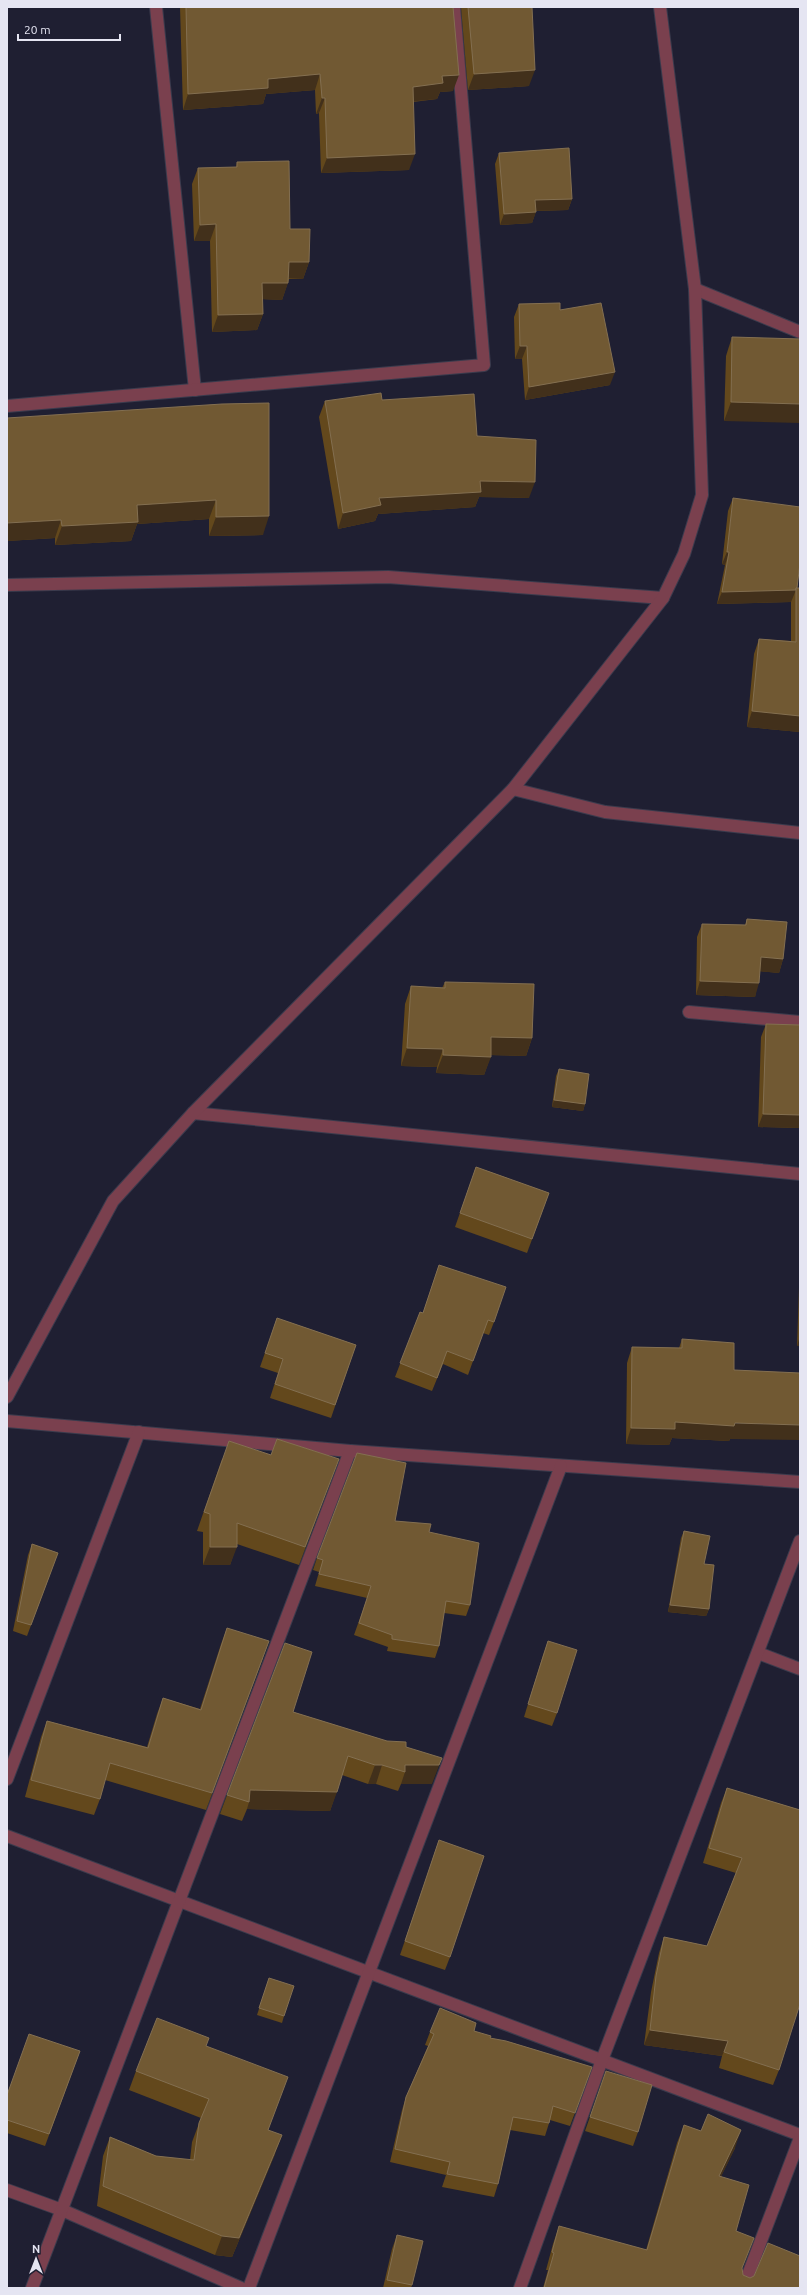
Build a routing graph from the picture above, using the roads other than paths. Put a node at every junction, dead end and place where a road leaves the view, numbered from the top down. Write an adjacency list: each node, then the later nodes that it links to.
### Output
1 (156, 7): 6 (street)
2 (454, 7): 6 (street)
3 (660, 7): 4 (street)
4 (695, 289): 5 (street); 9 (street)
5 (800, 332)
6 (195, 390): 7 (street)
7 (7, 406)
8 (7, 585): 9 (street)
9 (663, 598): 10 (street)
10 (513, 789): 11 (street); 14 (street)
11 (800, 832)
12 (689, 1012): 13 (street)
13 (800, 1022)
14 (193, 1113): 15 (street); 16 (street)
15 (800, 1174)
16 (7, 1398)
17 (7, 1421): 18 (street)
18 (139, 1432): 19 (street); 25 (street)
19 (350, 1451): 20 (street); 27 (street)
20 (561, 1466): 21 (street); 28 (street)
21 (800, 1482)
22 (800, 1541): 23 (street)
23 (758, 1653): 24 (street); 29 (street)
24 (800, 1669)
25 (7, 1779)
26 (7, 1836): 27 (street)
27 (179, 1901): 28 (street); 32 (street)
28 (369, 1973): 29 (street); 35 (street)
29 (602, 2060): 30 (street); 36 (street)
30 (800, 2136): 37 (street)
31 (7, 2190): 32 (street)
32 (62, 2210): 33 (street); 34 (street)
33 (32, 2288)
34 (241, 2288)
35 (249, 2288)
36 (520, 2288)
37 (743, 2288)

